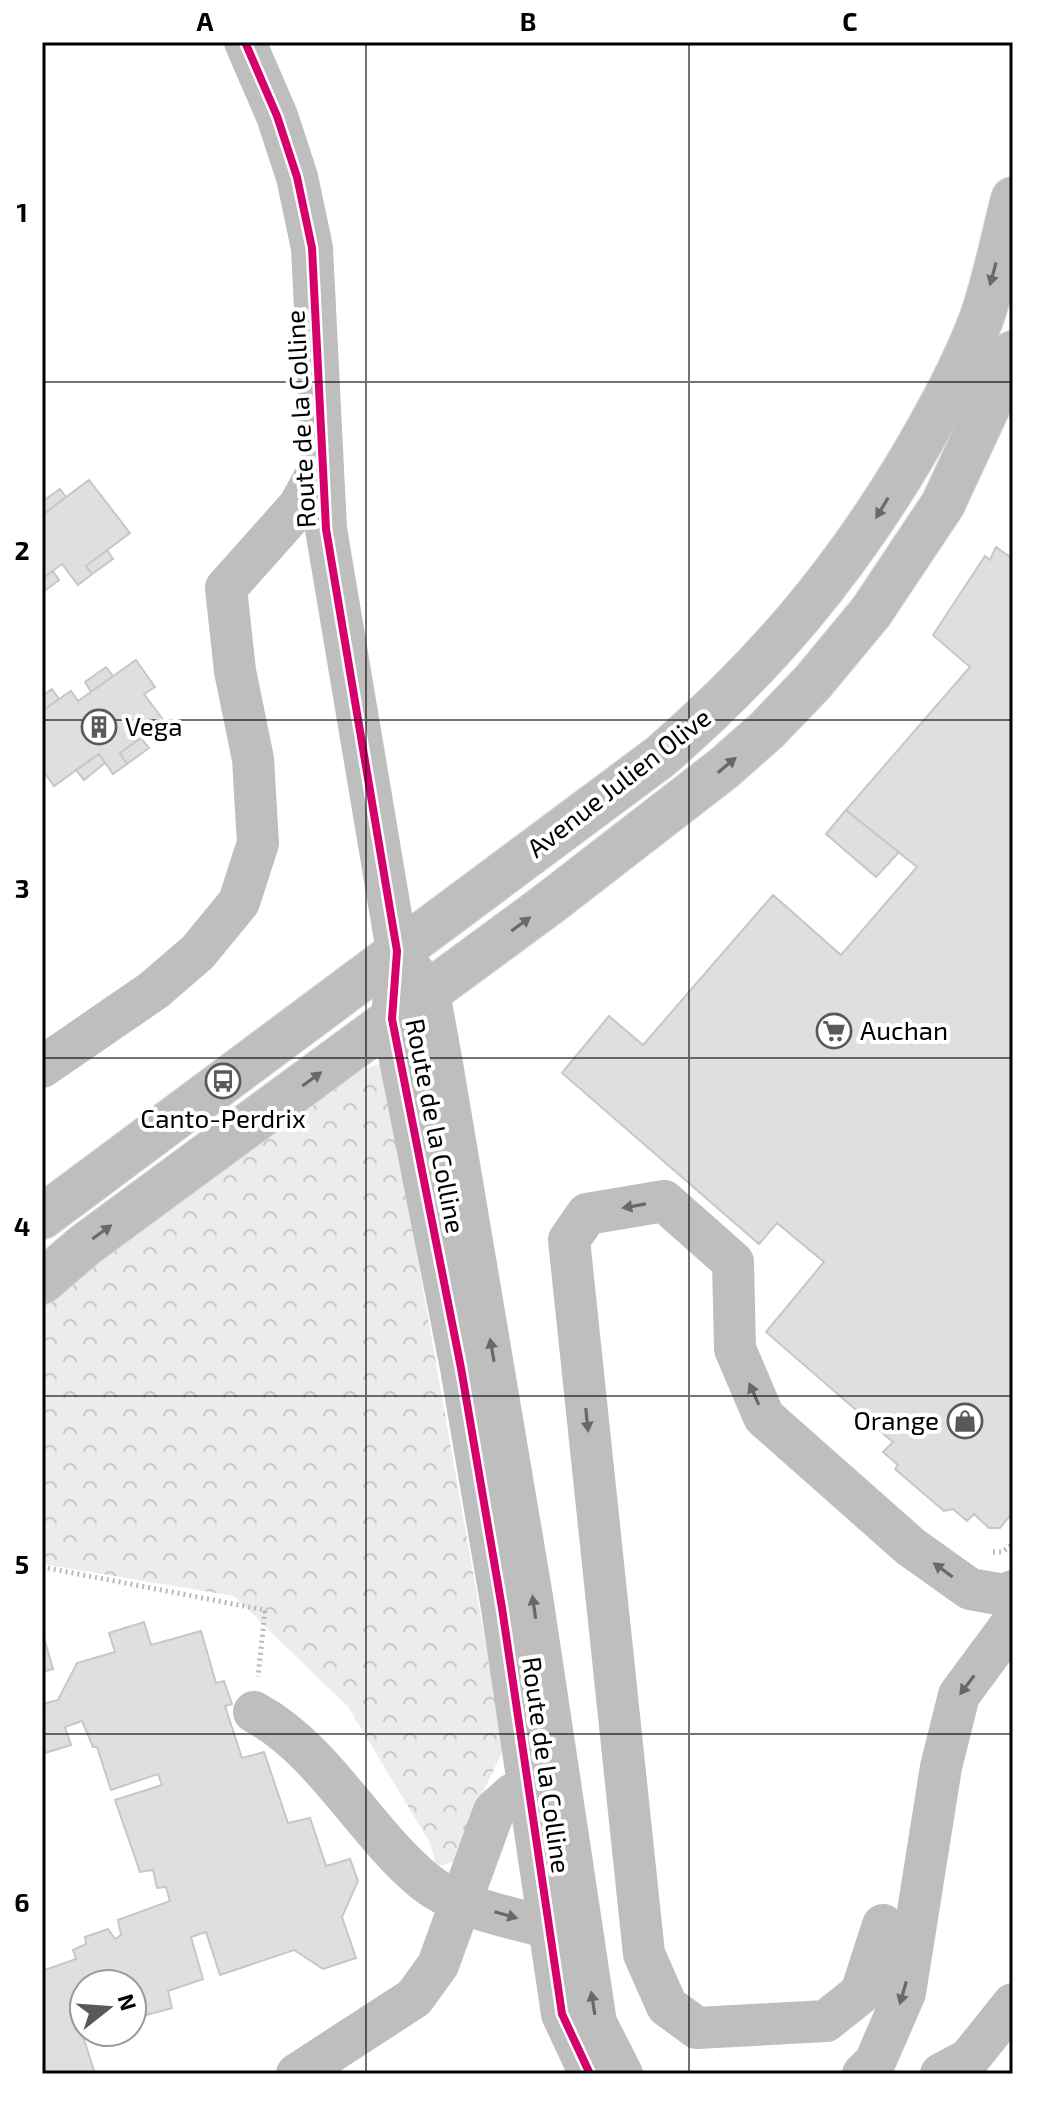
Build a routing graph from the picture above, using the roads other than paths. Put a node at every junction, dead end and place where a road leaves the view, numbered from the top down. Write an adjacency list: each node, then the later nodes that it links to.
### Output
1 (245, 42): 4 (street, Route de la Colline)
2 (1013, 199): 5 (main road, Avenue Julien Olive, one-way to 5)
3 (1013, 353): 6 (main road, Avenue Julien Olive, one-way to 3)
4 (322, 464): 5 (street, Route de la Colline); 8 (street)
5 (397, 951): 6 (street, Route de la Colline); 7 (street, Route de la Colline); 9 (main road, Avenue Julien Olive)
6 (429, 992): 7 (main road, Avenue Julien Olive); 15 (street, Route de la Colline, one-way to 6)
7 (392, 1019): 10 (main road, Avenue Julien Olive, one-way to 7); 14 (street, Route de la Colline)
8 (42, 1067)
9 (42, 1217)
10 (42, 1282)
11 (1013, 1591): 18 (street, one-way to 18)
12 (1013, 1622): 18 (street, one-way to 18)
13 (254, 1712): 16 (street)
14 (529, 1790): 15 (street); 16 (street); 17 (street, Route de la Colline)
15 (566, 1835): 23 (street, Route de la Colline, one-way to 15)
16 (463, 1902): 17 (street, one-way to 17); 21 (street)
17 (550, 1928): 22 (street, Route de la Colline)
18 (910, 1951): 24 (street, one-way to 24)
19 (1013, 2004): 20 (street)
20 (958, 2069)
21 (297, 2074)
22 (590, 2074)
23 (622, 2074)
24 (863, 2074)

